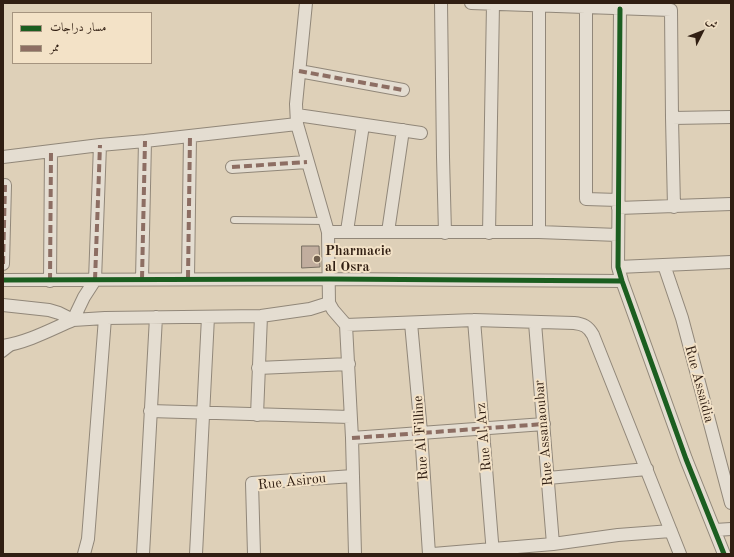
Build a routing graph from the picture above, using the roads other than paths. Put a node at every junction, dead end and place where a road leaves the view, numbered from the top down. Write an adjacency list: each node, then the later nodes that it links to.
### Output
1 (306, 3): 12 (street)
2 (441, 3): 36 (street)
3 (471, 3): 4 (street)
4 (493, 4): 5 (street); 37 (street)
5 (516, 4): 7 (street)
6 (558, 5): 7 (street); 10 (street)
7 (539, 6): 35 (street)
8 (601, 6): 10 (street); 11 (street)
9 (645, 6): 11 (street); 15 (street)
10 (586, 8): 28 (street)
11 (620, 9): 28 (street)
12 (299, 71): 13 (street); 16 (street)
13 (403, 90)
14 (731, 117): 15 (street)
15 (672, 118): 30 (street)
16 (297, 120): 17 (street); 20 (street); 25 (street)
17 (363, 125): 18 (street); 33 (street)
18 (403, 130): 19 (street); 34 (street)
19 (421, 133)
20 (190, 136): 21 (street); 43 (street)
21 (145, 141): 22 (street); 44 (street)
22 (100, 145): 23 (street); 47 (street)
23 (51, 152): 24 (street); 48 (street)
24 (3, 157)
25 (307, 162): 26 (street); 32 (street)
26 (232, 167)
27 (5, 185): 40 (street)
28 (618, 204): 30 (street); 38 (street)
29 (731, 204): 30 (street)
30 (674, 207)
31 (234, 220): 32 (lane)
32 (327, 226): 33 (street); 45 (street)
33 (347, 231): 34 (street)
34 (388, 232): 36 (street)
35 (539, 232): 37 (street); 38 (street)
36 (445, 233): 37 (street)
37 (489, 233)
38 (618, 235): 42 (street)
39 (731, 262): 41 (street)
40 (3, 264)
41 (664, 265): 42 (street); 76 (street, Rue Assaïdia)
42 (618, 267): 49 (street)
43 (188, 278): 44 (street); 45 (street)
44 (142, 279): 47 (street)
45 (329, 279): 49 (street); 50 (street)
46 (3, 280): 48 (street)
47 (95, 280): 48 (street); 56 (street)
48 (50, 281)
49 (622, 282): 78 (street)
50 (329, 303): 52 (street); 60 (street)
51 (3, 305): 56 (street)
52 (261, 316): 54 (street); 64 (street)
53 (156, 317): 54 (street); 55 (street); 65 (street)
54 (208, 317): 66 (street)
55 (105, 318): 56 (street); 82 (street)
56 (74, 320): 61 (street)
57 (474, 320): 58 (street); 59 (street); 70 (street, Rue Al Arz)
58 (411, 323): 60 (street); 71 (street, Rue Al Filline)
59 (535, 323): 69 (street, Rue Assanaoubar); 73 (street)
60 (346, 325): 63 (street)
61 (9, 345): 62 (lane)
62 (3, 354)
63 (349, 364): 64 (street); 68 (street)
64 (258, 368): 67 (street)
65 (150, 411): 66 (street); 83 (street)
66 (203, 412): 67 (street); 84 (street)
67 (257, 415): 68 (street)
68 (350, 417): 72 (street)
69 (544, 424): 70 (street); 75 (street, Rue Assanaoubar)
70 (483, 428): 71 (street); 81 (street, Rue Al Arz)
71 (421, 432): 72 (street); 87 (street, Rue Al Filline)
72 (352, 438): 74 (street)
73 (647, 469): 75 (street); 79 (street)
74 (353, 476): 85 (street, Rue Asirou); 86 (street)
75 (548, 478): 80 (street, Rue Assanaoubar)
76 (731, 504)
77 (731, 529): 78 (street)
78 (715, 530): 90 (street)
79 (670, 531): 80 (street); 89 (street)
80 (553, 544): 81 (street)
81 (493, 552): 88 (street)
82 (84, 554)
83 (143, 554)
84 (196, 554)
85 (254, 554)
86 (355, 554)
87 (429, 554)
88 (434, 554)
89 (680, 554)
90 (724, 554)

